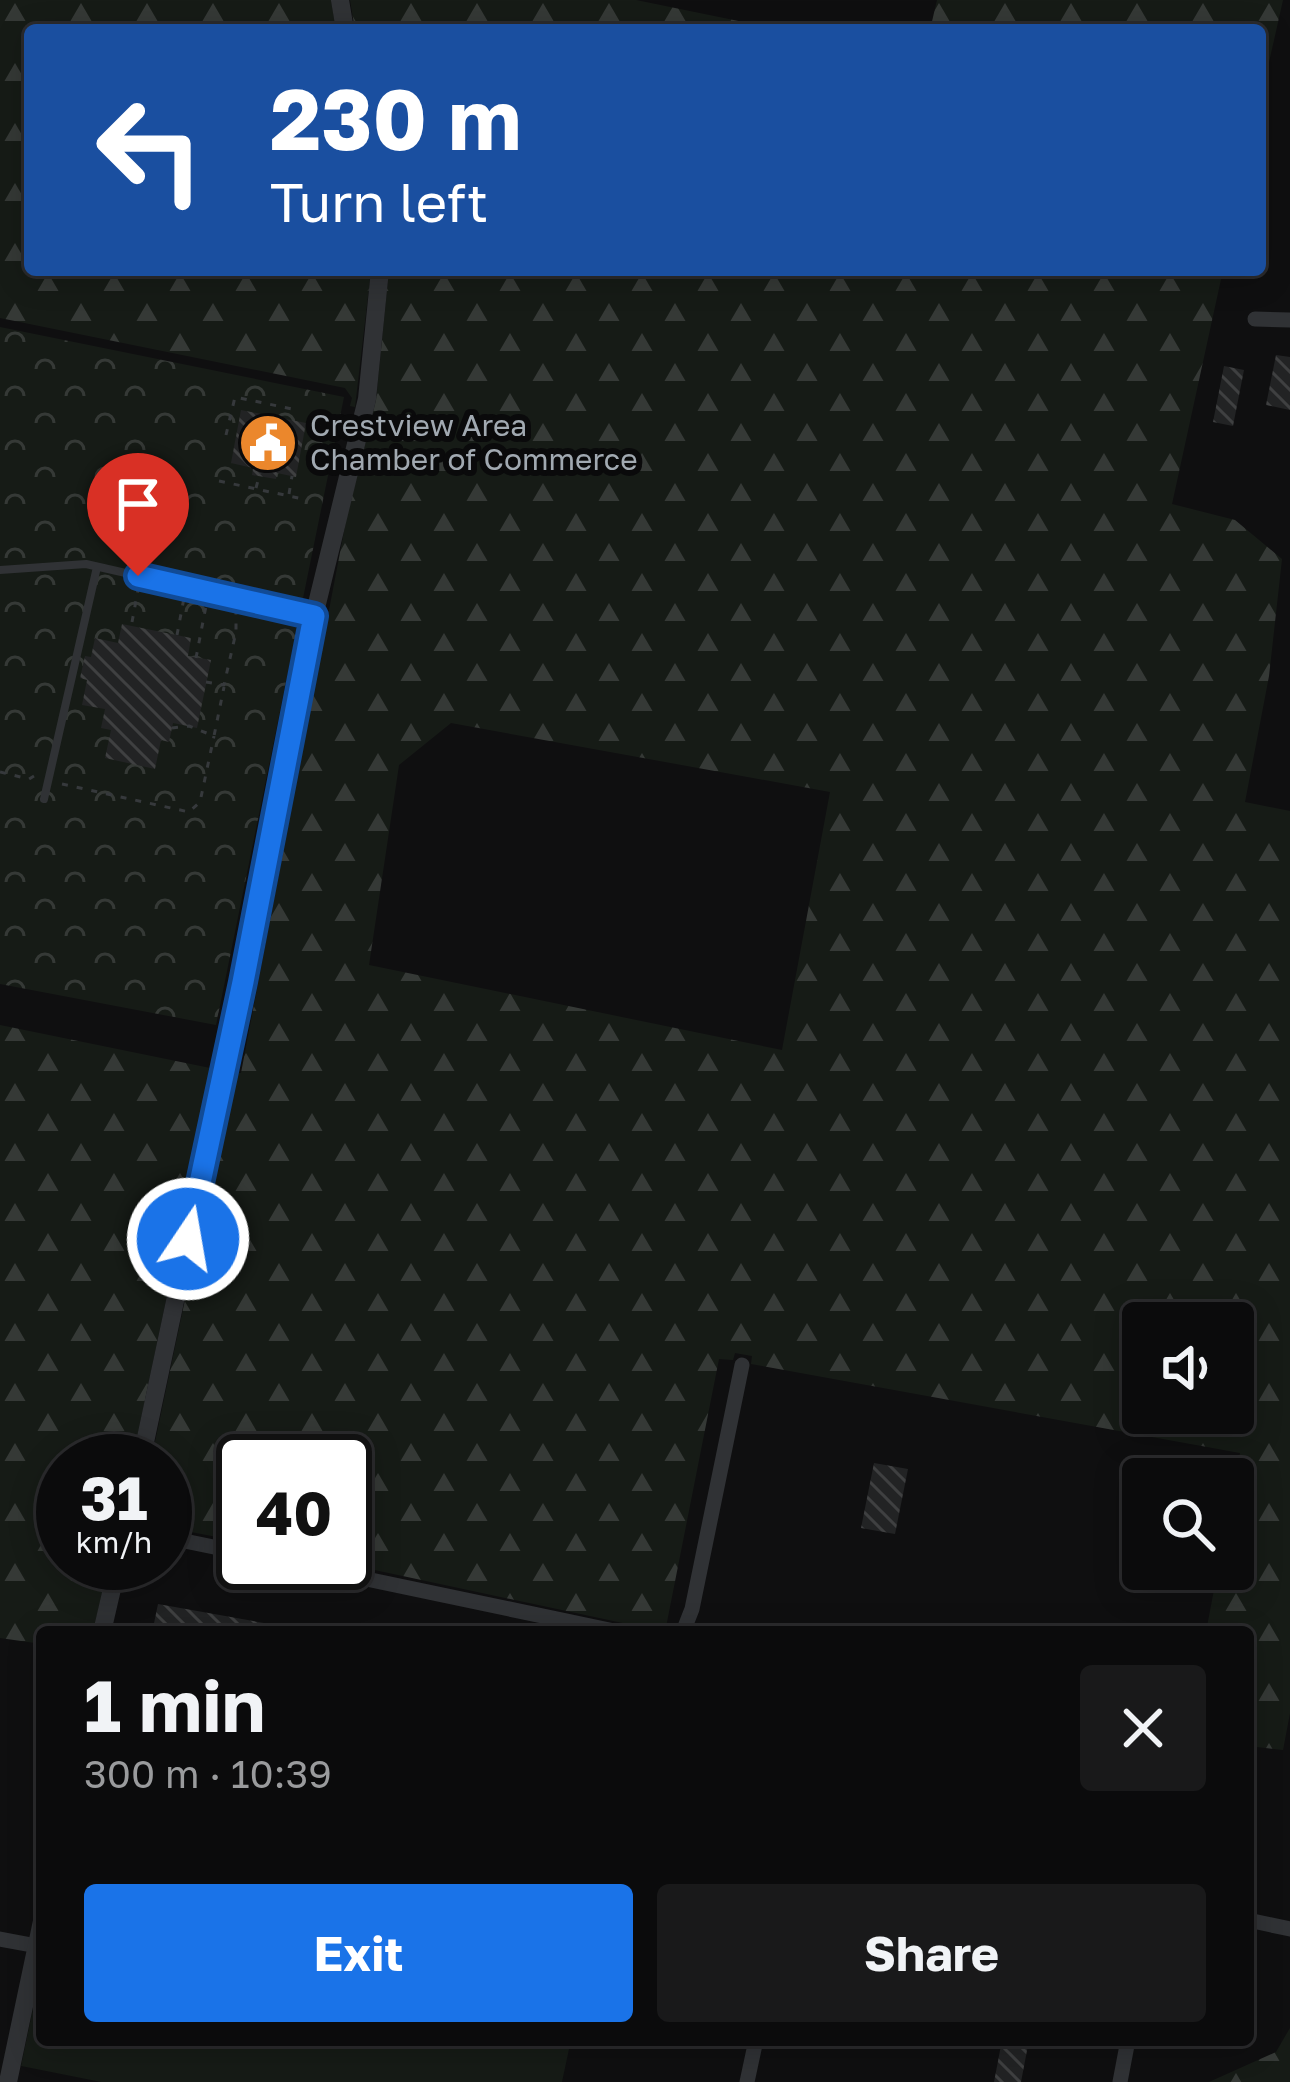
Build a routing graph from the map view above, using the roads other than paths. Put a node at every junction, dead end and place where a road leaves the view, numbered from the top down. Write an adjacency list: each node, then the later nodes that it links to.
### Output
1 (379, 276): 6 (street)
2 (1255, 319): 3 (street)
3 (1290, 320)
4 (97, 567): 5 (lane); 6 (lane); 7 (lane)
5 (0, 569)
6 (314, 616): 9 (street)
7 (44, 799)
8 (742, 1365): 14 (street)
9 (148, 1434)
10 (372, 1580): 13 (street)
11 (112, 1590): 12 (street)
12 (103, 1626)
13 (590, 1626)
14 (685, 1626)
15 (1254, 1921): 16 (street)
16 (1290, 1929)
17 (0, 1939): 18 (street)
18 (36, 1946)
19 (36, 1951): 22 (street)
20 (755, 2046): 23 (street)
21 (1127, 2046): 24 (street)
22 (8, 2082)
23 (747, 2082)
24 (1120, 2082)

